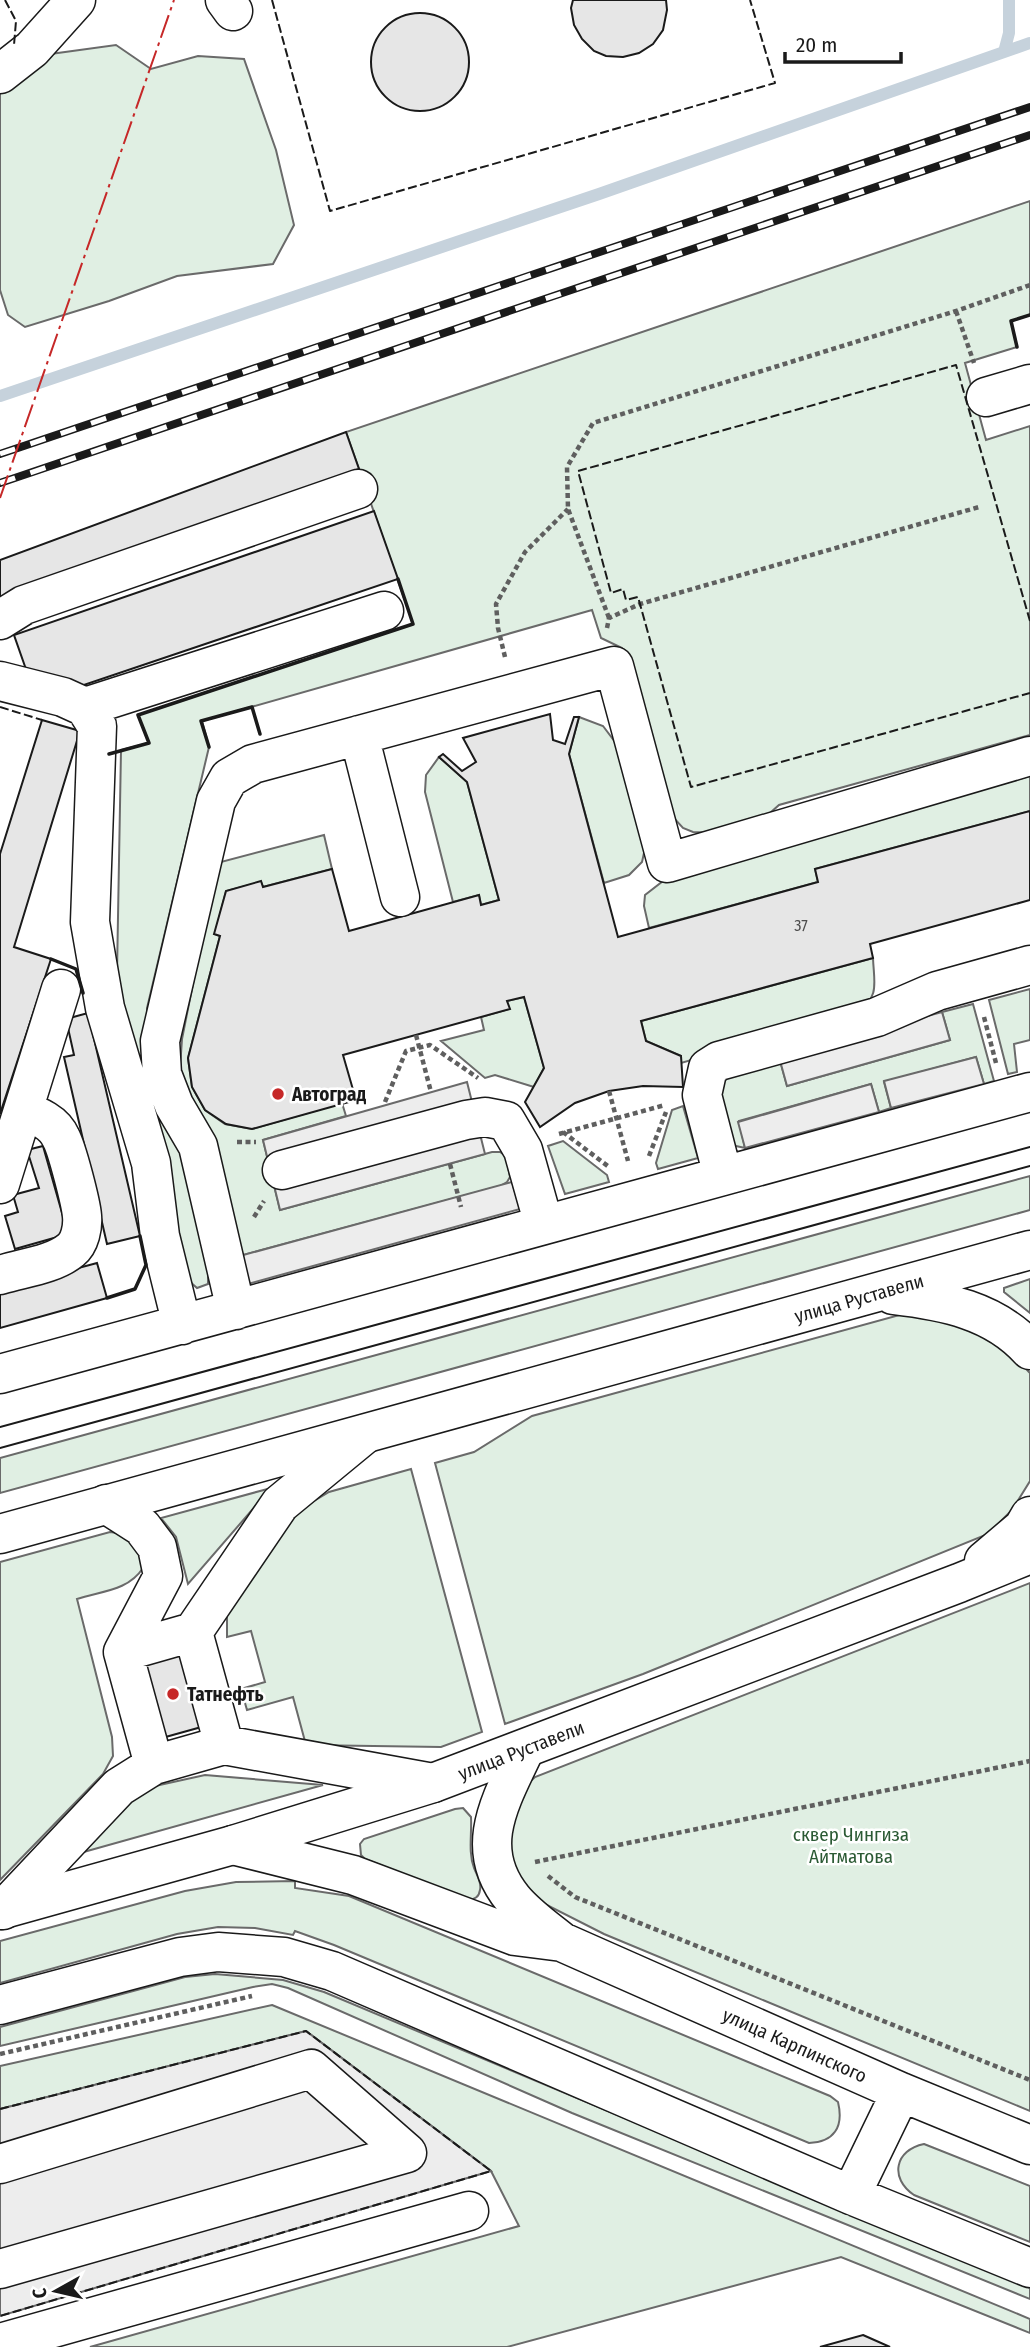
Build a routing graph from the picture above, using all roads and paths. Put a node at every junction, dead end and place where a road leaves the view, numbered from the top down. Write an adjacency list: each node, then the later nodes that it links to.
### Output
1 (76, 0): 2 (street)
2 (0, 74)
3 (1030, 285): 4 (path)
4 (956, 311): 6 (path); 9 (path)
5 (1030, 384): 6 (street)
6 (986, 397)
7 (358, 489): 12 (street)
8 (979, 507): 11 (path)
9 (568, 509): 11 (path); 15 (path)
10 (384, 611): 16 (street)
11 (610, 618): 13 (path)
12 (0, 620)
13 (614, 666): 15 (street); 18 (street)
14 (0, 681): 16 (street)
15 (515, 693): 17 (street)
16 (85, 707): 46 (street)
17 (359, 735): 19 (street); 33 (street)
18 (1030, 756)
19 (400, 898)
20 (1030, 965): 21 (street)
21 (975, 980): 26 (path); 38 (street)
22 (61, 989): 27 (street)
23 (416, 1035): 24 (path)
24 (419, 1047): 29 (path); 31 (path); 32 (path)
25 (609, 1091): 28 (path)
26 (1018, 1096): 38 (street)
27 (23, 1111): 39 (street); 43 (street)
28 (616, 1118): 30 (path); 34 (path); 35 (path)
29 (440, 1127): 31 (street); 32 (street); 41 (path)
30 (563, 1132): 31 (path); 37 (path)
31 (514, 1135): 40 (street)
32 (393, 1140): 36 (street)
33 (198, 1146): 36 (path); 45 (street)
34 (648, 1161)
35 (628, 1163)
36 (282, 1170)
37 (613, 1170)
38 (723, 1176): 40 (street)
39 (0, 1184)
40 (544, 1225): 41 (street)
41 (470, 1245): 45 (street)
42 (1030, 1250): 44 (street, улица Руставели)
43 (0, 1275)
44 (878, 1293): 47 (street); 49 (street, улица Руставели)
45 (236, 1310): 46 (street)
46 (182, 1325): 48 (street)
47 (1030, 1350)
48 (0, 1374)
49 (365, 1434): 50 (street, улица Руставели); 55 (street)
50 (106, 1504): 52 (street, улица Руставели); 56 (street)
51 (1030, 1516): 54 (street)
52 (0, 1534)
53 (1030, 1554): 54 (street, улица Руставели)
54 (959, 1583): 58 (street, улица Руставели)
55 (193, 1632): 56 (street); 57 (street)
56 (123, 1652): 60 (street)
57 (224, 1745): 60 (street); 61 (street)
58 (525, 1749): 61 (street, улица Руставели); 64 (street, улица Карпинского)
59 (1030, 1760): 68 (path)
60 (154, 1765): 63 (street)
61 (433, 1783): 62 (street, улица Руставели)
62 (233, 1845): 63 (street, улица Руставели); 64 (street, улица Карпинского)
63 (1, 1910)
64 (562, 1942): 69 (street, улица Карпинского)
65 (261, 1994): 67 (path)
66 (0, 2005): 72 (street)
67 (0, 2054)
68 (1030, 2080)
69 (901, 2092): 70 (street, улица Карпинского); 72 (street)
70 (1030, 2145)
71 (0, 2164): 75 (street)
72 (851, 2195): 74 (street)
73 (470, 2211): 76 (street)
74 (1030, 2268)
75 (0, 2269)
76 (0, 2343)

